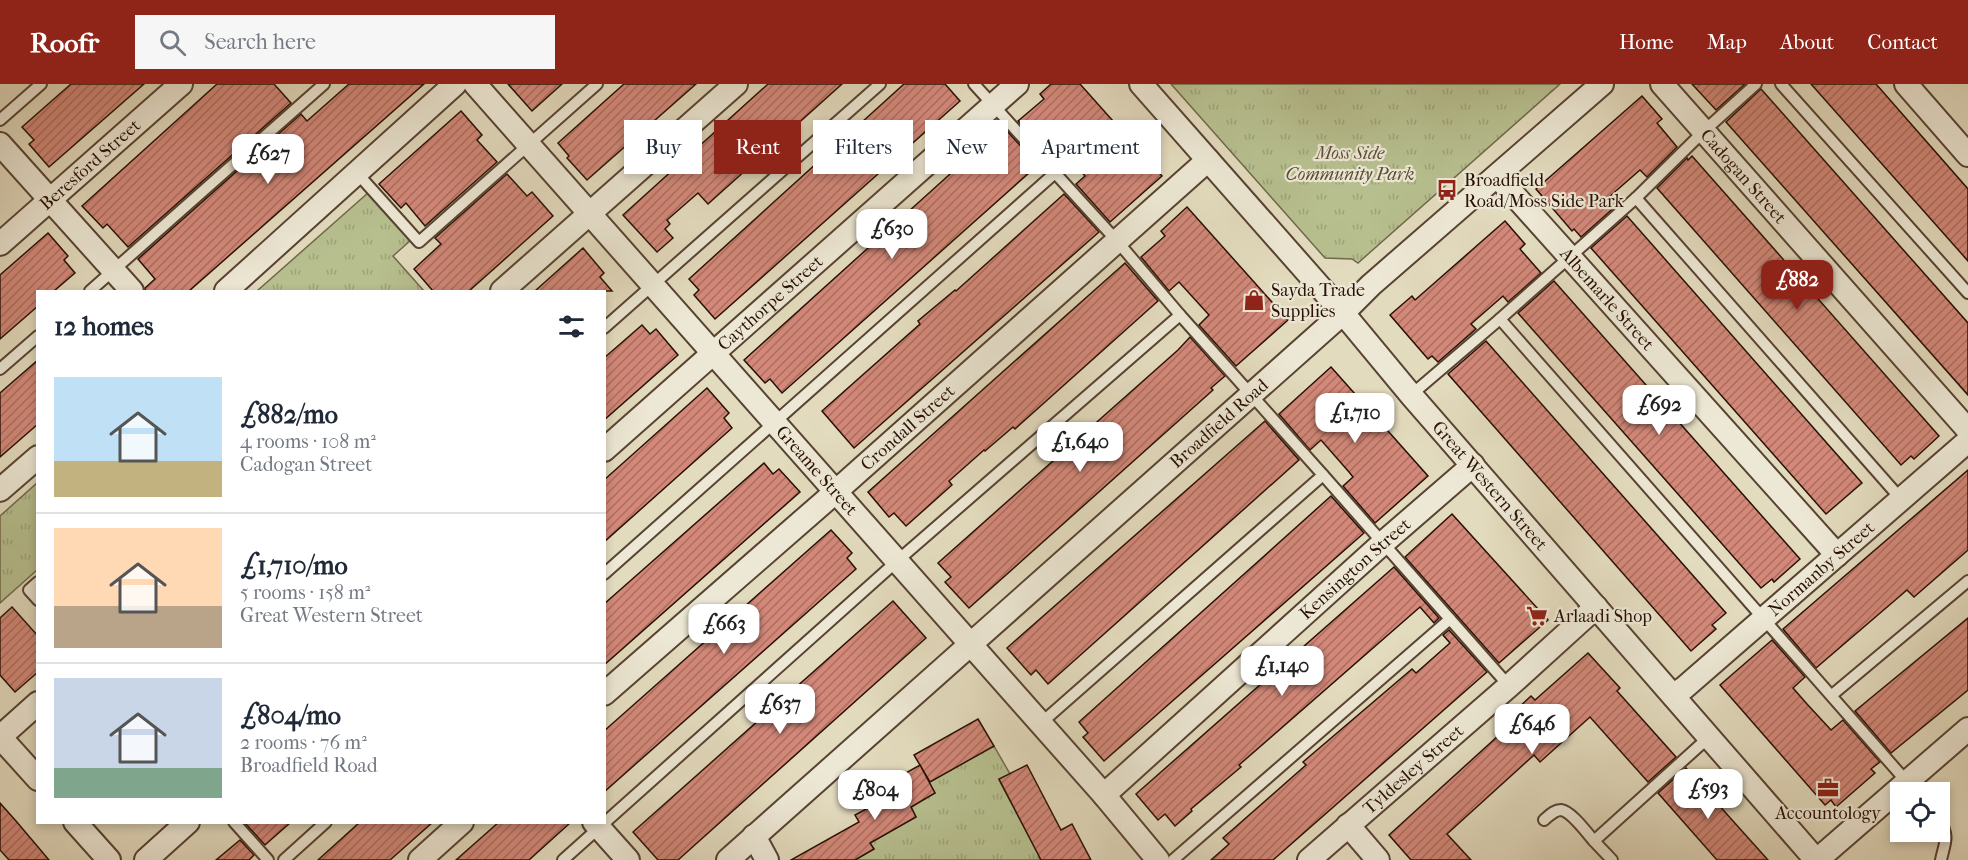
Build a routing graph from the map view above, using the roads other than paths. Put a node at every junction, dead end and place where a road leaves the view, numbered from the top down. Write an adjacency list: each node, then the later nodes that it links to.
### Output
1 (41, 84): 18 (lane)
2 (181, 84): 30 (street, Beresford Street)
3 (324, 84): 35 (lane)
4 (456, 84): 25 (street)
5 (475, 84): 22 (street, Greame Street)
6 (597, 84): 22 (lane)
7 (736, 84): 31 (street)
8 (880, 84): 36 (lane)
9 (974, 84): 17 (lane)
10 (1017, 84): 17 (street, Caythorpe Street)
11 (1141, 84): 24 (street, Great Western Street)
12 (1602, 84): 28 (street, Broadfield Road)
13 (1662, 84): 19 (street, Cadogan Street)
14 (1756, 84): 19 (lane)
15 (1781, 84): 41 (lane)
16 (1906, 84): 23 (street)
17 (993, 106): 20 (lane); 47 (street, Caythorpe Street)
18 (0, 120)
19 (1704, 131): 29 (lane); 52 (street, Cadogan Street)
20 (1020, 135)
21 (0, 144): 30 (street)
22 (529, 145): 25 (lane); 31 (street, Greame Street)
23 (1968, 155)
24 (1208, 160): 32 (street, Crondall Street); 42 (street, Great Western Street)
25 (357, 173): 39 (street)
26 (1054, 174): 51 (lane)
27 (1056, 174): 32 (lane)
28 (1497, 176): 34 (street, Albemarle Street); 42 (street, Broadfield Road)
29 (1636, 198): 34 (lane); 60 (lane)
30 (50, 200): 33 (street, Beresford Street); 35 (street)
31 (590, 214): 36 (street, Greame Street); 40 (street)
32 (1117, 241): 43 (lane); 59 (street, Crondall Street)
33 (0, 244)
34 (1570, 257): 44 (lane); 62 (street, Albemarle Street)
35 (113, 270): 37 (lane); 38 (street)
36 (652, 285): 45 (lane); 47 (street, Greame Street)
37 (91, 290)
38 (131, 290)
39 (227, 290)
40 (503, 290)
41 (1968, 293)
42 (1343, 313): 49 (street, Broadfield Road); 50 (street, Great Western Street)
43 (1180, 315): 49 (lane); 63 (lane)
44 (1500, 319): 50 (lane); 69 (lane)
45 (606, 326)
46 (36, 338): 48 (lane)
47 (713, 354): 51 (street, Greame Street); 54 (street, Caythorpe Street)
48 (0, 369)
49 (1251, 394): 57 (lane); 71 (street, Broadfield Road)
50 (1411, 395): 56 (street, Great Western Street)
51 (774, 423): 59 (street, Greame Street); 64 (lane)
52 (1968, 430)
53 (1968, 441): 60 (street, Normanby Street)
54 (606, 448)
55 (36, 459): 58 (street)
56 (1473, 465): 61 (street, Kensington Street); 68 (street, Great Western Street)
57 (1323, 475): 61 (lane); 77 (lane)
58 (0, 489)
59 (836, 492): 63 (street, Greame Street); 73 (street, Crondall Street)
60 (1901, 499): 62 (street, Normanby Street)
61 (1383, 543): 70 (lane); 84 (street, Kensington Street)
62 (1837, 555): 69 (street, Normanby Street)
63 (896, 561): 71 (street, Greame Street); 86 (lane)
64 (606, 572)
65 (1968, 581): 75 (lane)
66 (36, 584): 67 (lane)
67 (36, 598)
68 (1596, 607): 72 (street, Tyldesley Street); 74 (street, Great Western Street)
69 (1764, 618): 74 (street, Normanby Street); 75 (lane)
70 (1450, 619): 72 (lane); 108 (lane)
71 (969, 645): 77 (street, Greame Street); 95 (street, Broadfield Road)
72 (1509, 686): 94 (street, Tyldesley Street)
73 (606, 692)
74 (1673, 695): 79 (street, Great Western Street)
75 (1832, 695): 82 (lane)
76 (36, 706): 80 (street)
77 (1040, 724): 84 (street, Greame Street)
78 (1968, 729): 83 (street)
79 (1709, 737): 96 (lane); 112 (street, Great Western Street)
80 (3, 747): 81 (street)
81 (36, 777)
82 (1907, 782)
83 (1916, 782)
84 (1104, 795): 107 (street, Greame Street)
85 (1890, 803): 112 (street)
86 (606, 817)
87 (1544, 820): 96 (lane)
88 (77, 824): 98 (street)
89 (186, 824): 99 (street)
90 (236, 824): 100 (lane)
91 (324, 824): 101 (lane)
92 (460, 824): 102 (street)
93 (597, 825): 103 (lane); 104 (street)
94 (1348, 825): 109 (street, Tyldesley Street); 110 (street)
95 (754, 837): 105 (street, Broadfield Road); 106 (street)
96 (1594, 841): 111 (lane)
97 (1947, 842): 113 (lane)
98 (109, 860)
99 (146, 860)
100 (268, 860)
101 (284, 860)
102 (420, 860)
103 (563, 860)
104 (628, 860)
105 (728, 860)
106 (767, 860)
107 (1158, 860)
108 (1173, 860)
109 (1309, 860)
110 (1378, 860)
111 (1612, 860)
112 (1817, 860)
113 (1941, 860)

